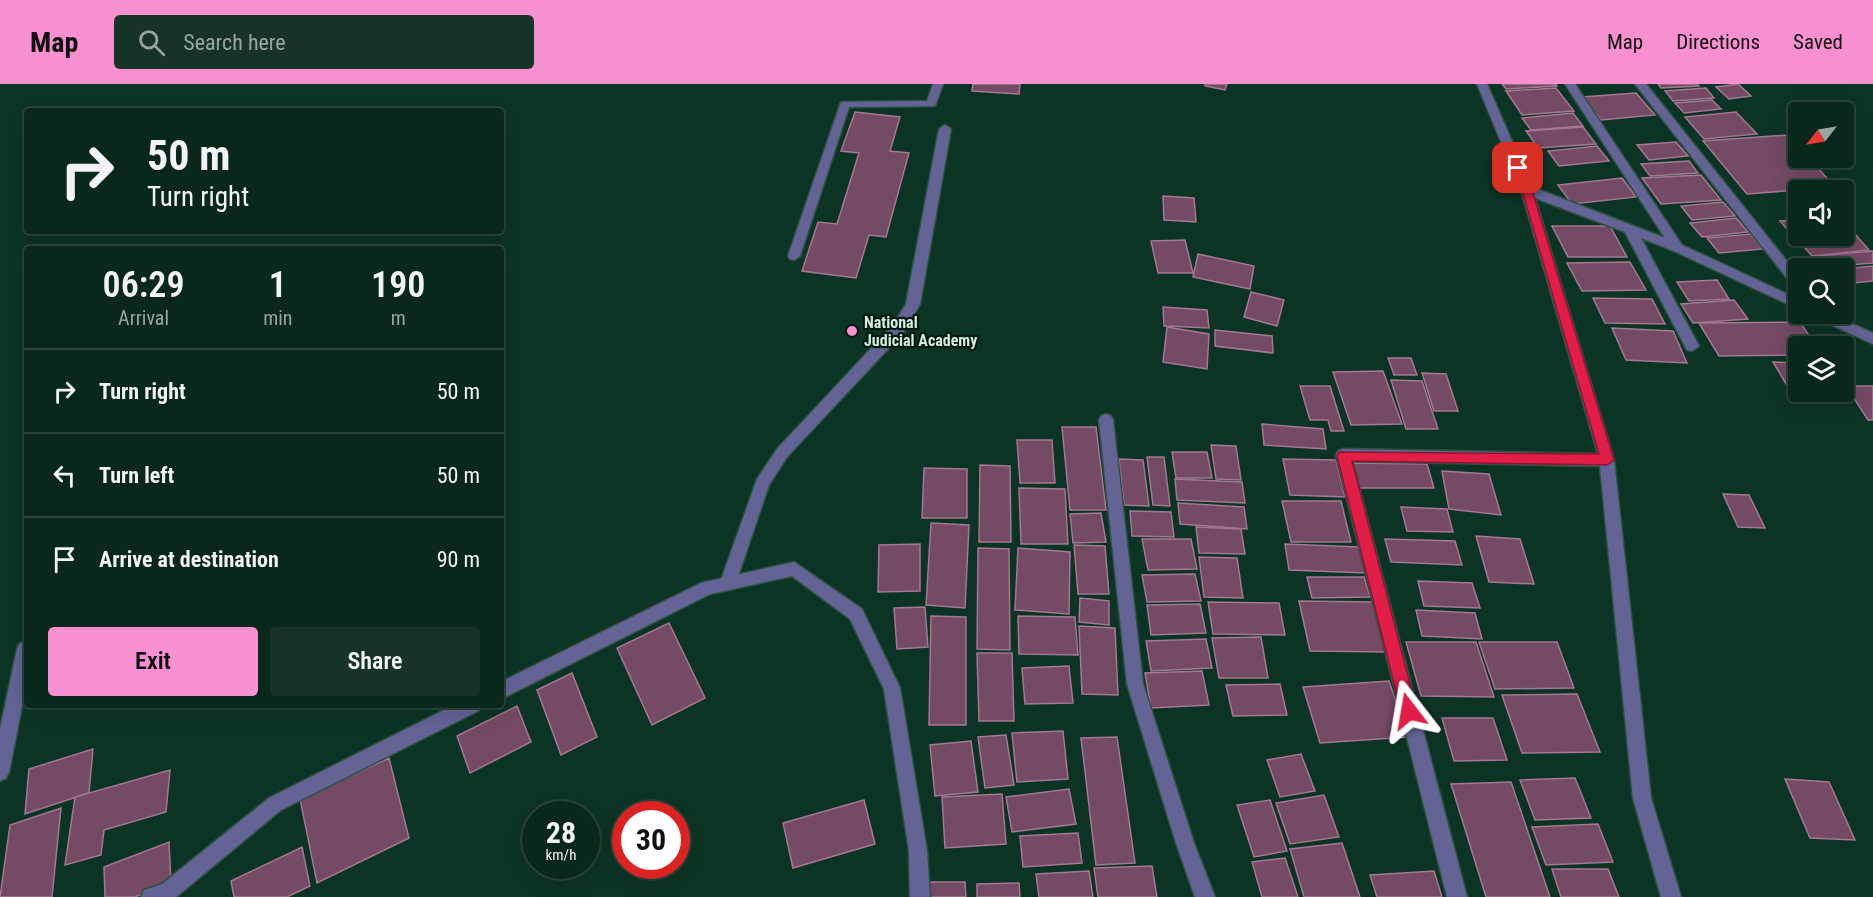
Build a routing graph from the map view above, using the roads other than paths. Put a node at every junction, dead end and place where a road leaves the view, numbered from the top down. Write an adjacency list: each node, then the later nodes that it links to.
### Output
1 (938, 84): 9 (street)
2 (1482, 84): 6 (street)
3 (1570, 84): 8 (street)
4 (1640, 84): 10 (street)
5 (945, 129): 17 (street)
6 (1527, 190): 7 (street); 16 (street)
7 (1630, 230): 8 (street); 14 (street)
8 (1678, 248): 11 (street)
9 (794, 256)
10 (1788, 270)
11 (1788, 299)
12 (1842, 324): 13 (street)
13 (1873, 339)
14 (1692, 346)
15 (1106, 420): 24 (street)
16 (1607, 460): 25 (street); 26 (street)
17 (728, 583): 19 (street); 23 (street)
18 (24, 654): 21 (street)
19 (504, 690)
20 (466, 708): 22 (street)
21 (0, 772)
22 (151, 897)
23 (920, 897)
24 (1204, 897)
25 (1457, 897)
26 (1671, 897)

